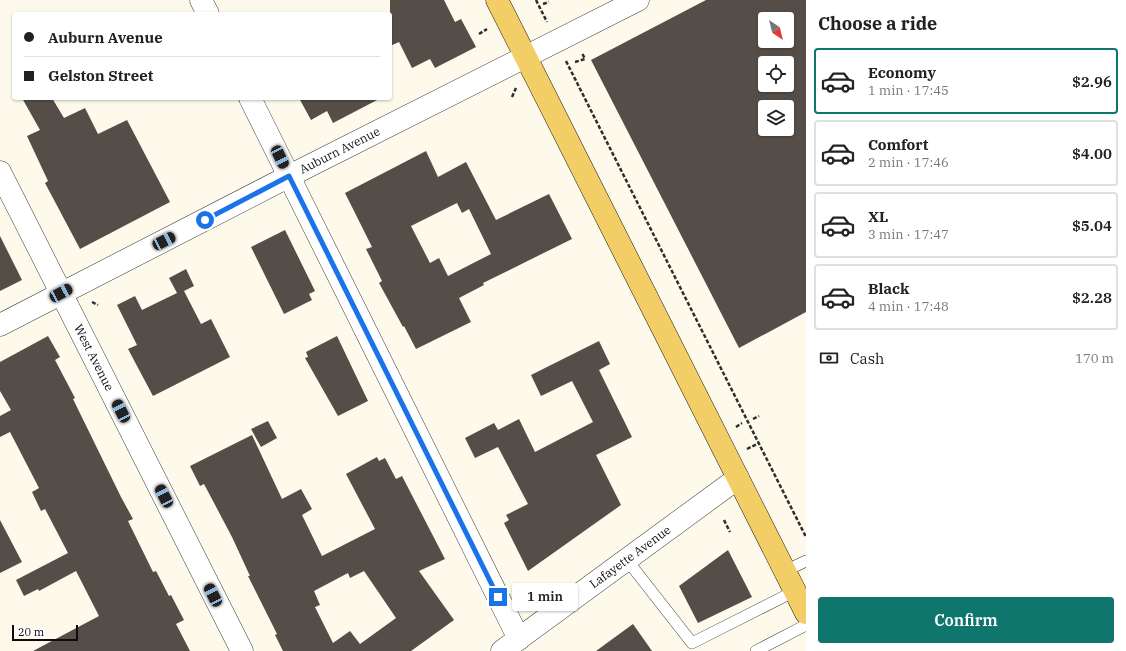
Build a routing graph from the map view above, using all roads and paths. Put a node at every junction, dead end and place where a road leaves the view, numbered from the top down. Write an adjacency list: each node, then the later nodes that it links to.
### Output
1 (201, 0): 7 (street)
2 (497, 0): 9 (main road)
3 (536, 0): 8 (path)
4 (638, 0): 9 (street, Auburn Avenue)
5 (549, 2): 6 (path)
6 (543, 4)
7 (207, 12)
8 (549, 25)
9 (526, 56): 17 (street, Auburn Avenue); 24 (main road)
10 (585, 58): 11 (path)
11 (575, 62)
12 (570, 70): 27 (path)
13 (517, 86): 14 (path)
14 (512, 97)
15 (251, 100): 17 (street)
16 (0, 172): 18 (street, West Avenue)
17 (289, 176): 18 (street, Auburn Avenue); 34 (street)
18 (61, 293): 19 (street, Auburn Avenue); 35 (street, West Avenue)
19 (0, 325)
20 (759, 416): 21 (path)
21 (753, 419)
22 (742, 423): 23 (path)
23 (735, 428)
24 (738, 478): 28 (street, Lafayette Avenue); 30 (main road)
25 (724, 520): 26 (path)
26 (730, 532)
27 (806, 537)
28 (626, 560): 31 (lane); 34 (street, Lafayette Avenue)
29 (806, 561): 30 (lane)
30 (785, 571): 31 (main road)
31 (795, 591): 32 (main road)
32 (806, 613)
33 (806, 625): 36 (lane)
34 (511, 645)
35 (242, 651)
36 (756, 651)

